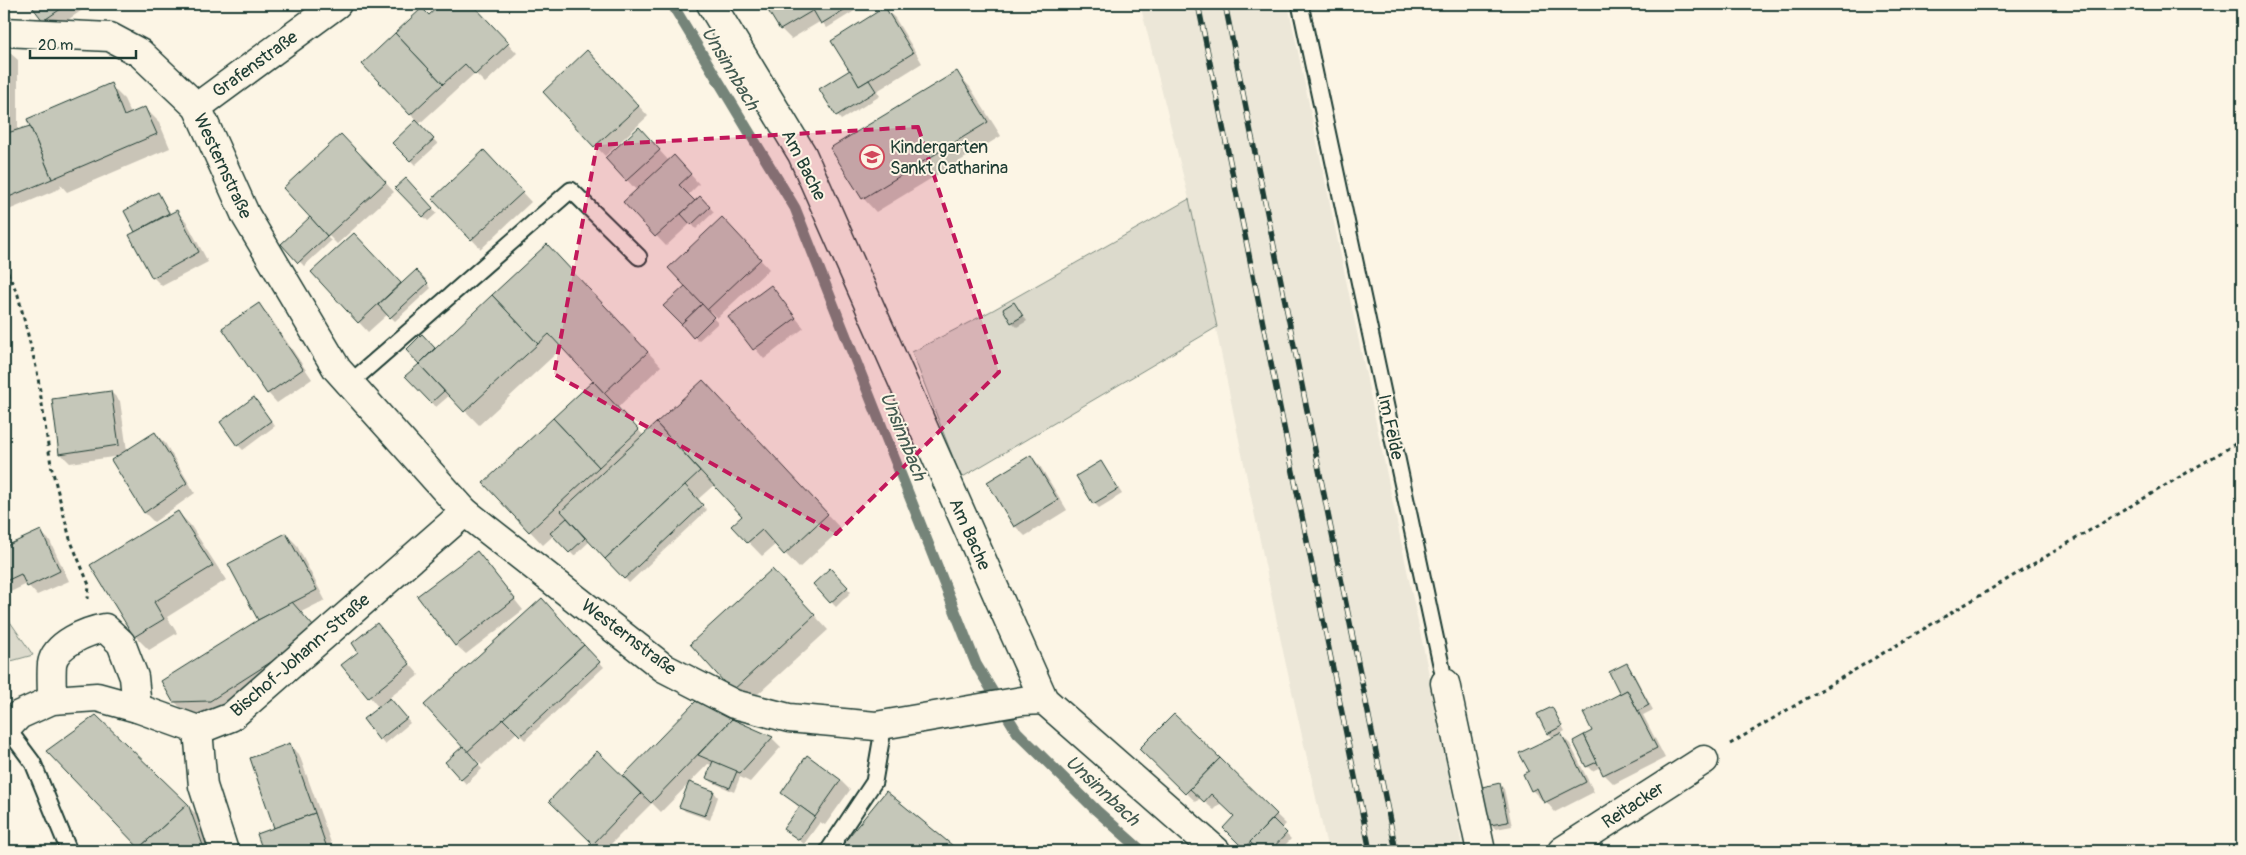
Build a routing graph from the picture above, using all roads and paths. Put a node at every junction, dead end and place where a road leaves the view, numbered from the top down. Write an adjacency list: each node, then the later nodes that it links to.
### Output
1 (337, 4): 5 (street, Grafenstraße)
2 (711, 4): 14 (street, Am Bache)
3 (1300, 4): 12 (lane, Im Felde)
4 (4, 32): 5 (street, Westernstraße)
5 (196, 107): 8 (street, Westernstraße)
6 (639, 257): 8 (lane)
7 (4, 265): 11 (path)
8 (350, 383): 10 (street, Westernstraße)
9 (2242, 440): 19 (path)
10 (465, 512): 17 (street, Westernstraße); 18 (street, Bischof-Johann-Straße)
11 (88, 631): 13 (street); 15 (street)
12 (1445, 683): 24 (street, Im Felde)
13 (52, 700): 15 (street); 16 (street)
14 (1033, 701): 17 (street, Westernstraße); 23 (street, Am Bache)
15 (137, 708): 18 (street)
16 (8, 719): 20 (lane)
17 (884, 724): 22 (lane)
18 (198, 730): 21 (street)
19 (1704, 760): 25 (street, Reitacker)
20 (69, 851)
21 (224, 851)
22 (828, 851)
23 (1216, 851)
24 (1481, 851)
25 (1562, 851)

